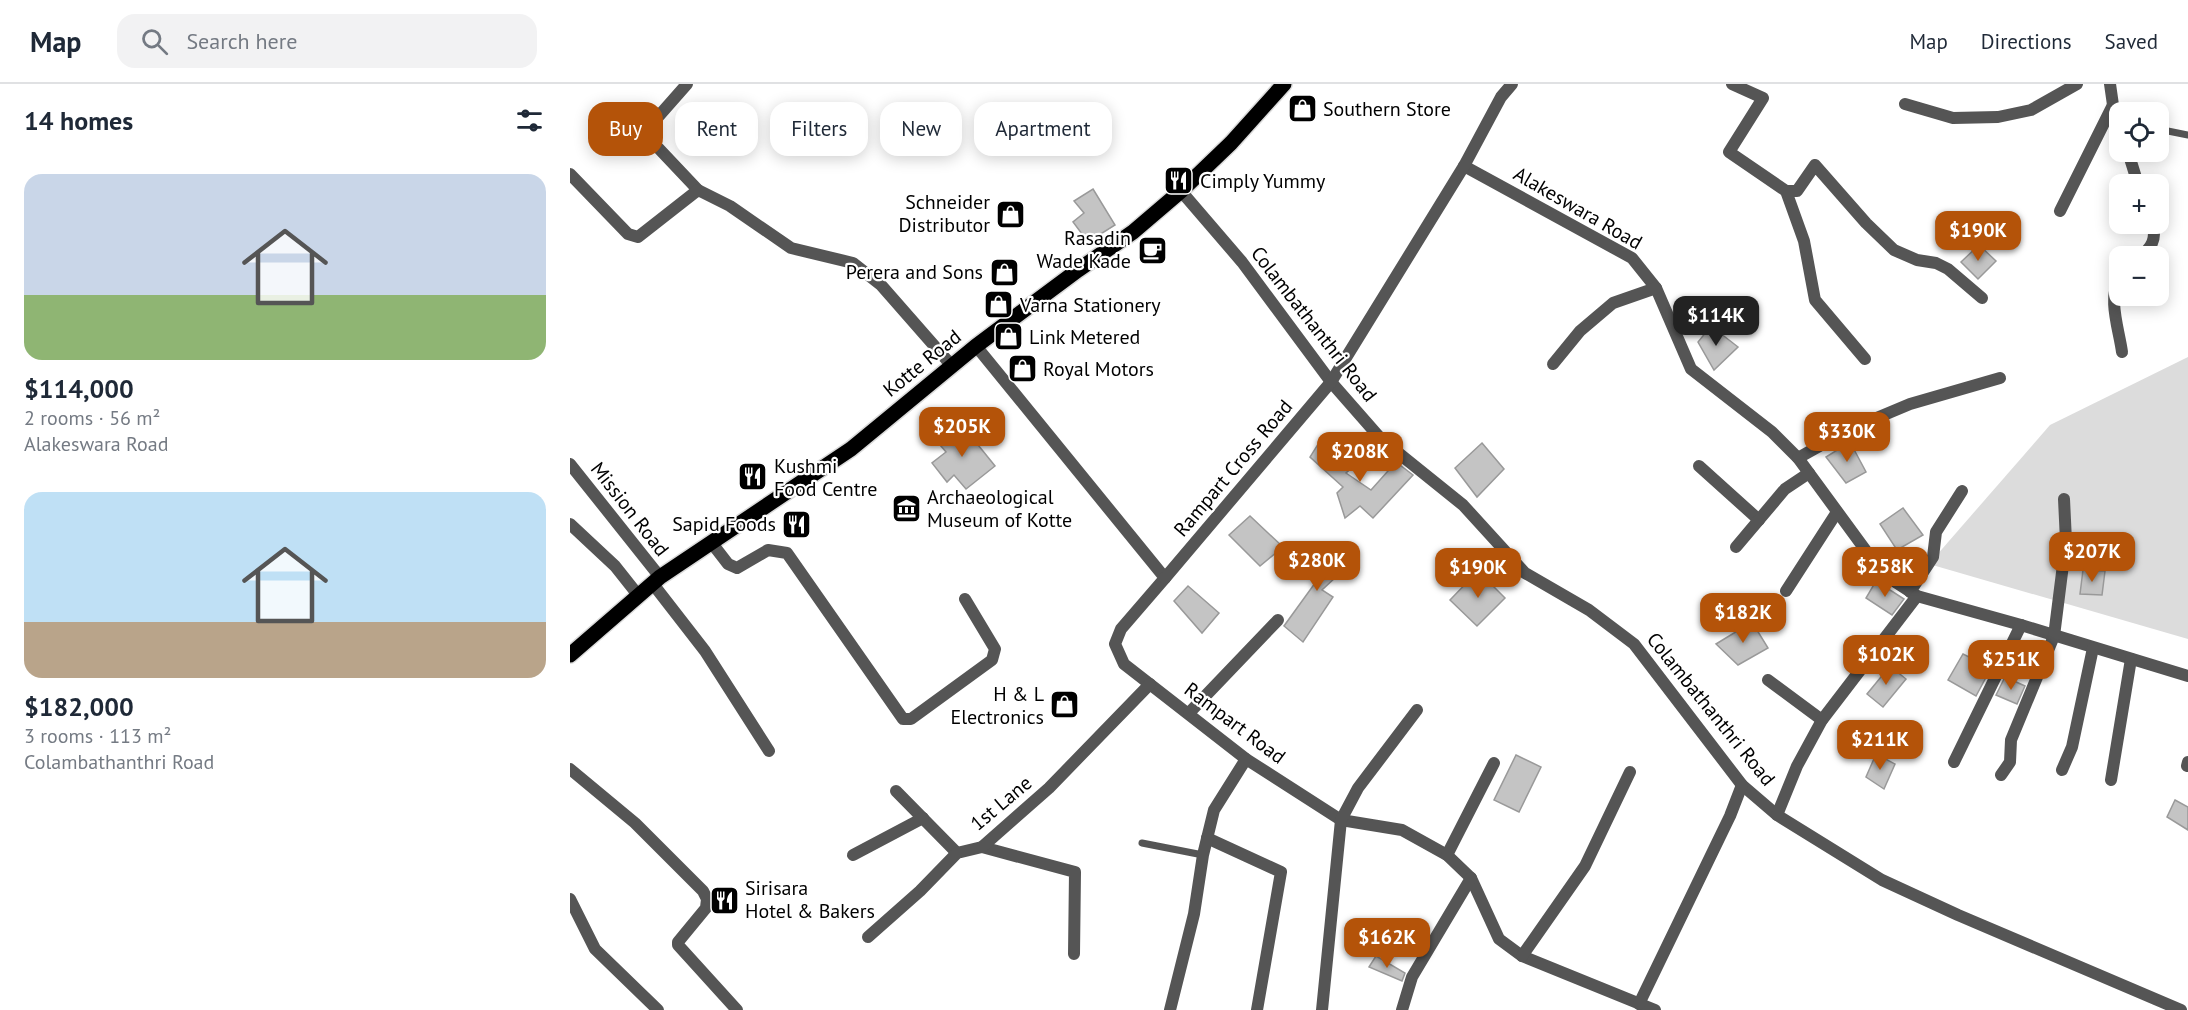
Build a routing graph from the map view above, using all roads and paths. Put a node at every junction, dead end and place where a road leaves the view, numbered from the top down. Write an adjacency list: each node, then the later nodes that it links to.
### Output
1 (687, 84): 14 (street)
2 (1284, 84): 15 (main road, Kotte Road)
3 (1512, 84): 12 (street)
4 (1732, 84): 16 (street)
5 (2077, 84): 8 (street)
6 (2110, 84): 7 (street)
7 (2113, 102)
8 (1905, 104)
9 (2109, 113): 17 (street)
10 (2169, 131): 11 (lane)
11 (2188, 135)
12 (1464, 166): 18 (street, Alakeswara Road); 27 (street)
13 (570, 174): 14 (street)
14 (699, 190): 25 (street)
15 (1181, 191): 21 (main road, Kotte Road); 27 (street, Colambathanthri Road)
16 (1786, 191): 19 (street); 23 (street)
17 (2060, 211)
18 (1656, 288): 24 (street); 28 (street, Alakeswara Road)
19 (1982, 298)
20 (2115, 306): 22 (street)
21 (976, 345): 25 (main road, Kotte Road); 39 (street)
22 (2122, 352)
23 (1865, 359)
24 (1553, 364)
25 (952, 366): 37 (main road, Kotte Road)
26 (2000, 378): 28 (street)
27 (1331, 382): 39 (street, Rampart Cross Road); 66 (street, Colambathanthri Road)
28 (1798, 458): 31 (street, Alakeswara Road)
29 (570, 464): 40 (street, Mission Road)
30 (1699, 466): 35 (street)
31 (1809, 472): 34 (street, Alakeswara Road); 35 (street)
32 (1962, 491): 42 (street)
33 (2064, 499): 47 (street)
34 (1837, 513): 41 (street); 42 (street, Alakeswara Road)
35 (1759, 520): 38 (street)
36 (570, 524): 43 (street)
37 (711, 542): 40 (main road, Kotte Road); 44 (street)
38 (1736, 547)
39 (1165, 579): 53 (street, Rampart Road)
40 (656, 581): 43 (main road, Kotte Road); 57 (street, Mission Road)
41 (1786, 591)
42 (1914, 594): 46 (street, Alakeswara Road); 56 (street)
43 (638, 595): 49 (main road, Kotte Road)
44 (965, 599)
45 (1278, 620): 55 (street)
46 (2021, 625): 47 (street, Alakeswara Road); 59 (street)
47 (2054, 636): 48 (street, Alakeswara Road); 64 (street)
48 (2093, 648): 50 (street, Alakeswara Road); 62 (street)
49 (570, 655)
50 (2131, 659): 51 (street, Alakeswara Road); 65 (street)
51 (2188, 676)
52 (1768, 680): 56 (street)
53 (1150, 684): 55 (street, Rampart Road); 73 (street, 1st Lane)
54 (1418, 710): 70 (street)
55 (1189, 713): 58 (street, Rampart Road)
56 (1822, 720): 68 (street)
57 (769, 751)
58 (1246, 759): 70 (street, Rampart Road); 71 (street)
59 (1954, 762)
60 (1494, 763): 77 (street)
61 (570, 769): 86 (street)
62 (2062, 770)
63 (1630, 772): 82 (street)
64 (2001, 775)
65 (2111, 780)
66 (1742, 785): 68 (street, Colambathanthri Road); 83 (street)
67 (896, 791): 69 (street)
68 (1777, 815): 84 (street, Colambathanthri Road)
69 (923, 818): 74 (street); 75 (street)
70 (1341, 820): 77 (street, Rampart Road); 89 (street)
71 (1207, 838): 76 (street); 88 (street)
72 (1142, 843): 76 (lane)
73 (982, 847): 74 (street, 1st Lane); 81 (street)
74 (957, 853): 80 (street)
75 (853, 855)
76 (1203, 855): 87 (street)
77 (1447, 855): 78 (street, Rampart Road)
78 (1470, 878): 82 (street, Rampart Road); 90 (street)
79 (570, 899): 85 (street)
80 (868, 937)
81 (1074, 954)
82 (1522, 956): 83 (street, Rampart Road)
83 (1639, 1004): 91 (street, Rampart Road)
84 (2175, 1009)
85 (658, 1010)
86 (736, 1010)
87 (1170, 1010)
88 (1257, 1010)
89 (1322, 1010)
90 (1402, 1010)
91 (1655, 1010)

